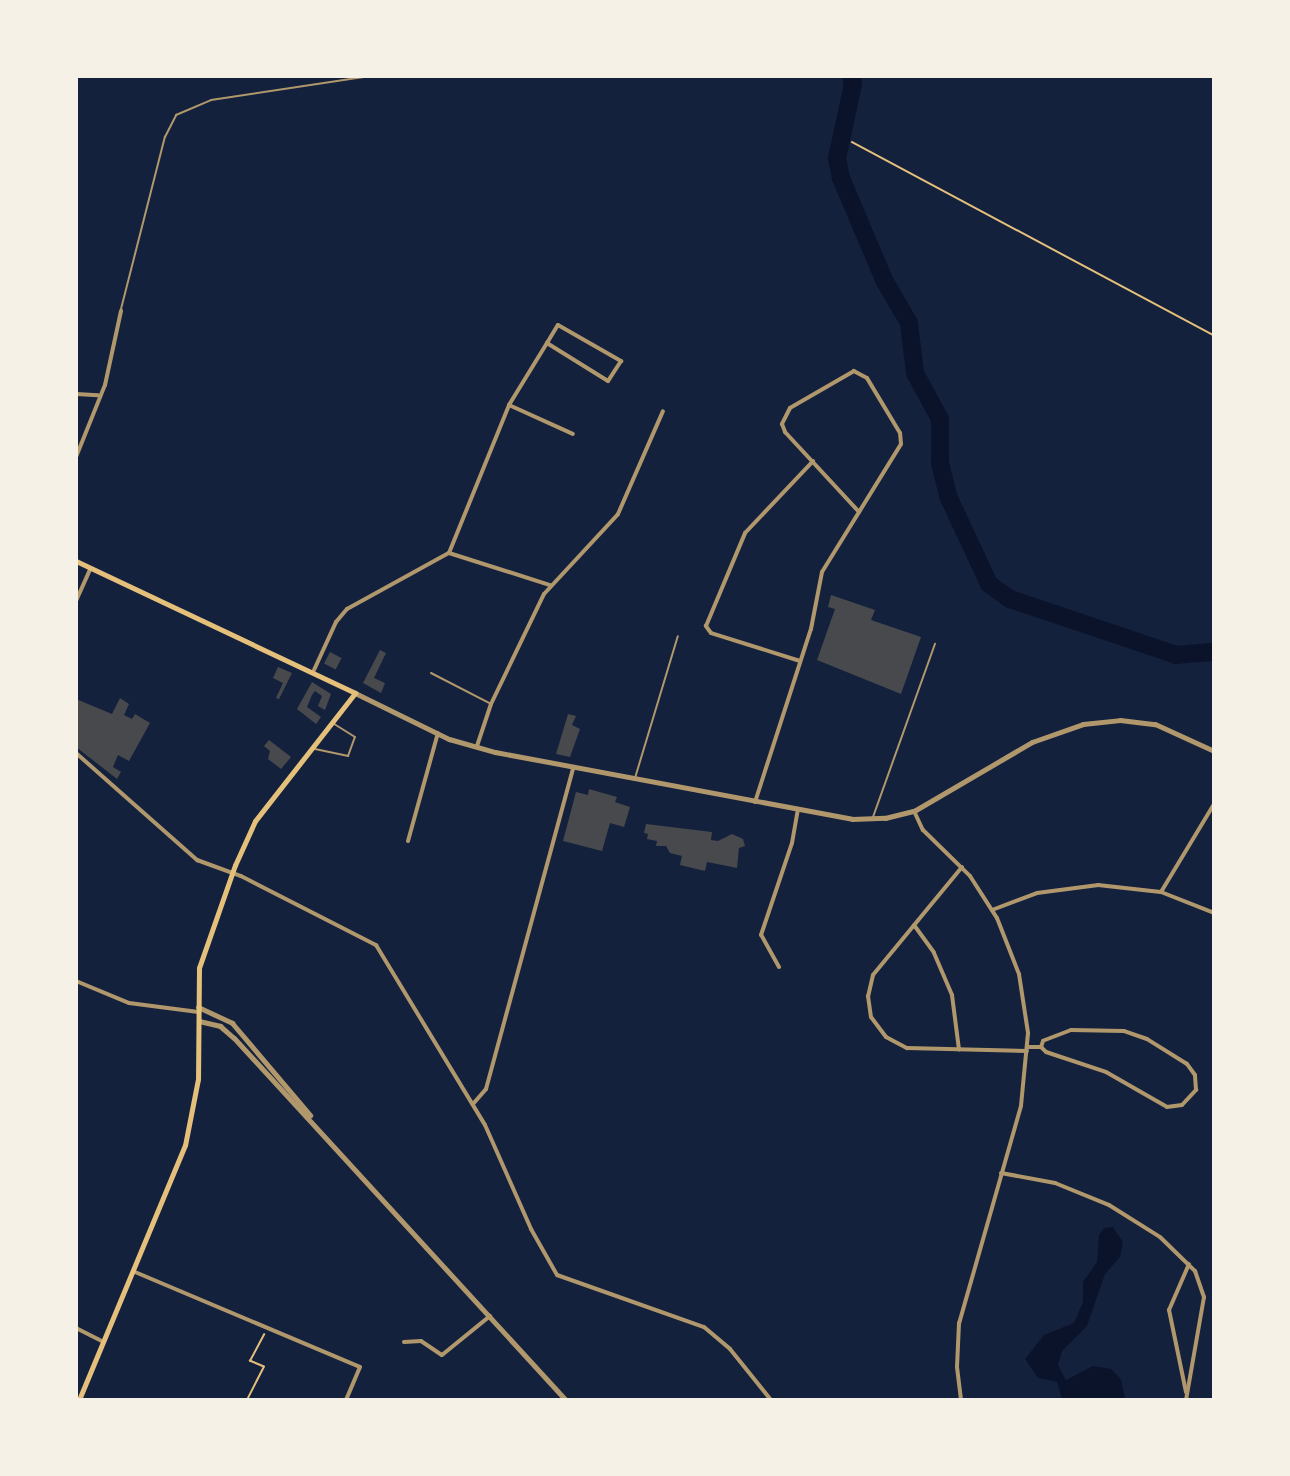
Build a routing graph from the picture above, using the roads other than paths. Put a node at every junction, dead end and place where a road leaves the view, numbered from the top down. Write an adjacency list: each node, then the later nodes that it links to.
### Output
1 (370, 76): 2 (lane)
2 (121, 311): 5 (street)
3 (547, 343): 3 (street); 6 (street)
4 (76, 394): 5 (street)
5 (98, 395): 9 (street)
6 (509, 405): 8 (street); 12 (street)
7 (663, 411): 15 (street)
8 (573, 434)
9 (76, 457)
10 (813, 461): 11 (street); 11 (street); 19 (street)
11 (859, 512): 19 (street)
12 (449, 553): 15 (street); 20 (street)
13 (76, 561): 14 (main road)
14 (92, 567): 16 (street); 20 (main road)
15 (550, 585): 23 (street)
16 (76, 601)
17 (678, 636): 31 (lane)
18 (935, 644): 36 (lane)
19 (800, 661): 32 (street)
20 (314, 670): 22 (main road)
21 (431, 674): 23 (lane)
22 (355, 693): 24 (main road); 25 (street)
23 (491, 704): 26 (street)
24 (332, 723): 27 (main road); 27 (lane)
25 (438, 733): 26 (street); 37 (street)
26 (476, 747): 30 (street)
27 (312, 748): 39 (main road)
28 (1214, 751): 35 (street)
29 (76, 753): 39 (street)
30 (573, 769): 31 (street); 51 (street)
31 (634, 780): 32 (street)
32 (755, 802): 34 (street)
33 (1214, 804): 40 (street)
34 (798, 810): 36 (street); 44 (street)
35 (914, 811): 36 (street); 38 (street)
36 (872, 819)
37 (408, 841)
38 (962, 867): 41 (street); 43 (street)
39 (232, 873): 46 (main road); 51 (street)
40 (1161, 891): 41 (street); 42 (street)
41 (993, 910): 49 (street)
42 (1214, 913)
43 (914, 925): 50 (street); 50 (street)
44 (779, 968)
45 (76, 981): 46 (street)
46 (198, 1009): 47 (main road); 52 (street)
47 (199, 1021): 52 (street); 55 (main road)
48 (1041, 1047): 48 (street); 49 (street)
49 (1028, 1049): 50 (street); 53 (street)
50 (959, 1050)
51 (473, 1104): 64 (street)
52 (320, 1128): 56 (street)
53 (1001, 1173): 54 (street); 65 (street)
54 (1189, 1264): 60 (street); 60 (street)
55 (135, 1272): 58 (main road); 62 (street)
56 (490, 1316): 59 (street); 63 (street)
57 (76, 1328): 58 (street)
58 (105, 1342): 61 (main road)
59 (404, 1342)
60 (1187, 1394): 66 (street)
61 (80, 1400)
62 (346, 1400)
63 (566, 1400)
64 (771, 1400)
65 (962, 1400)
66 (1186, 1400)

